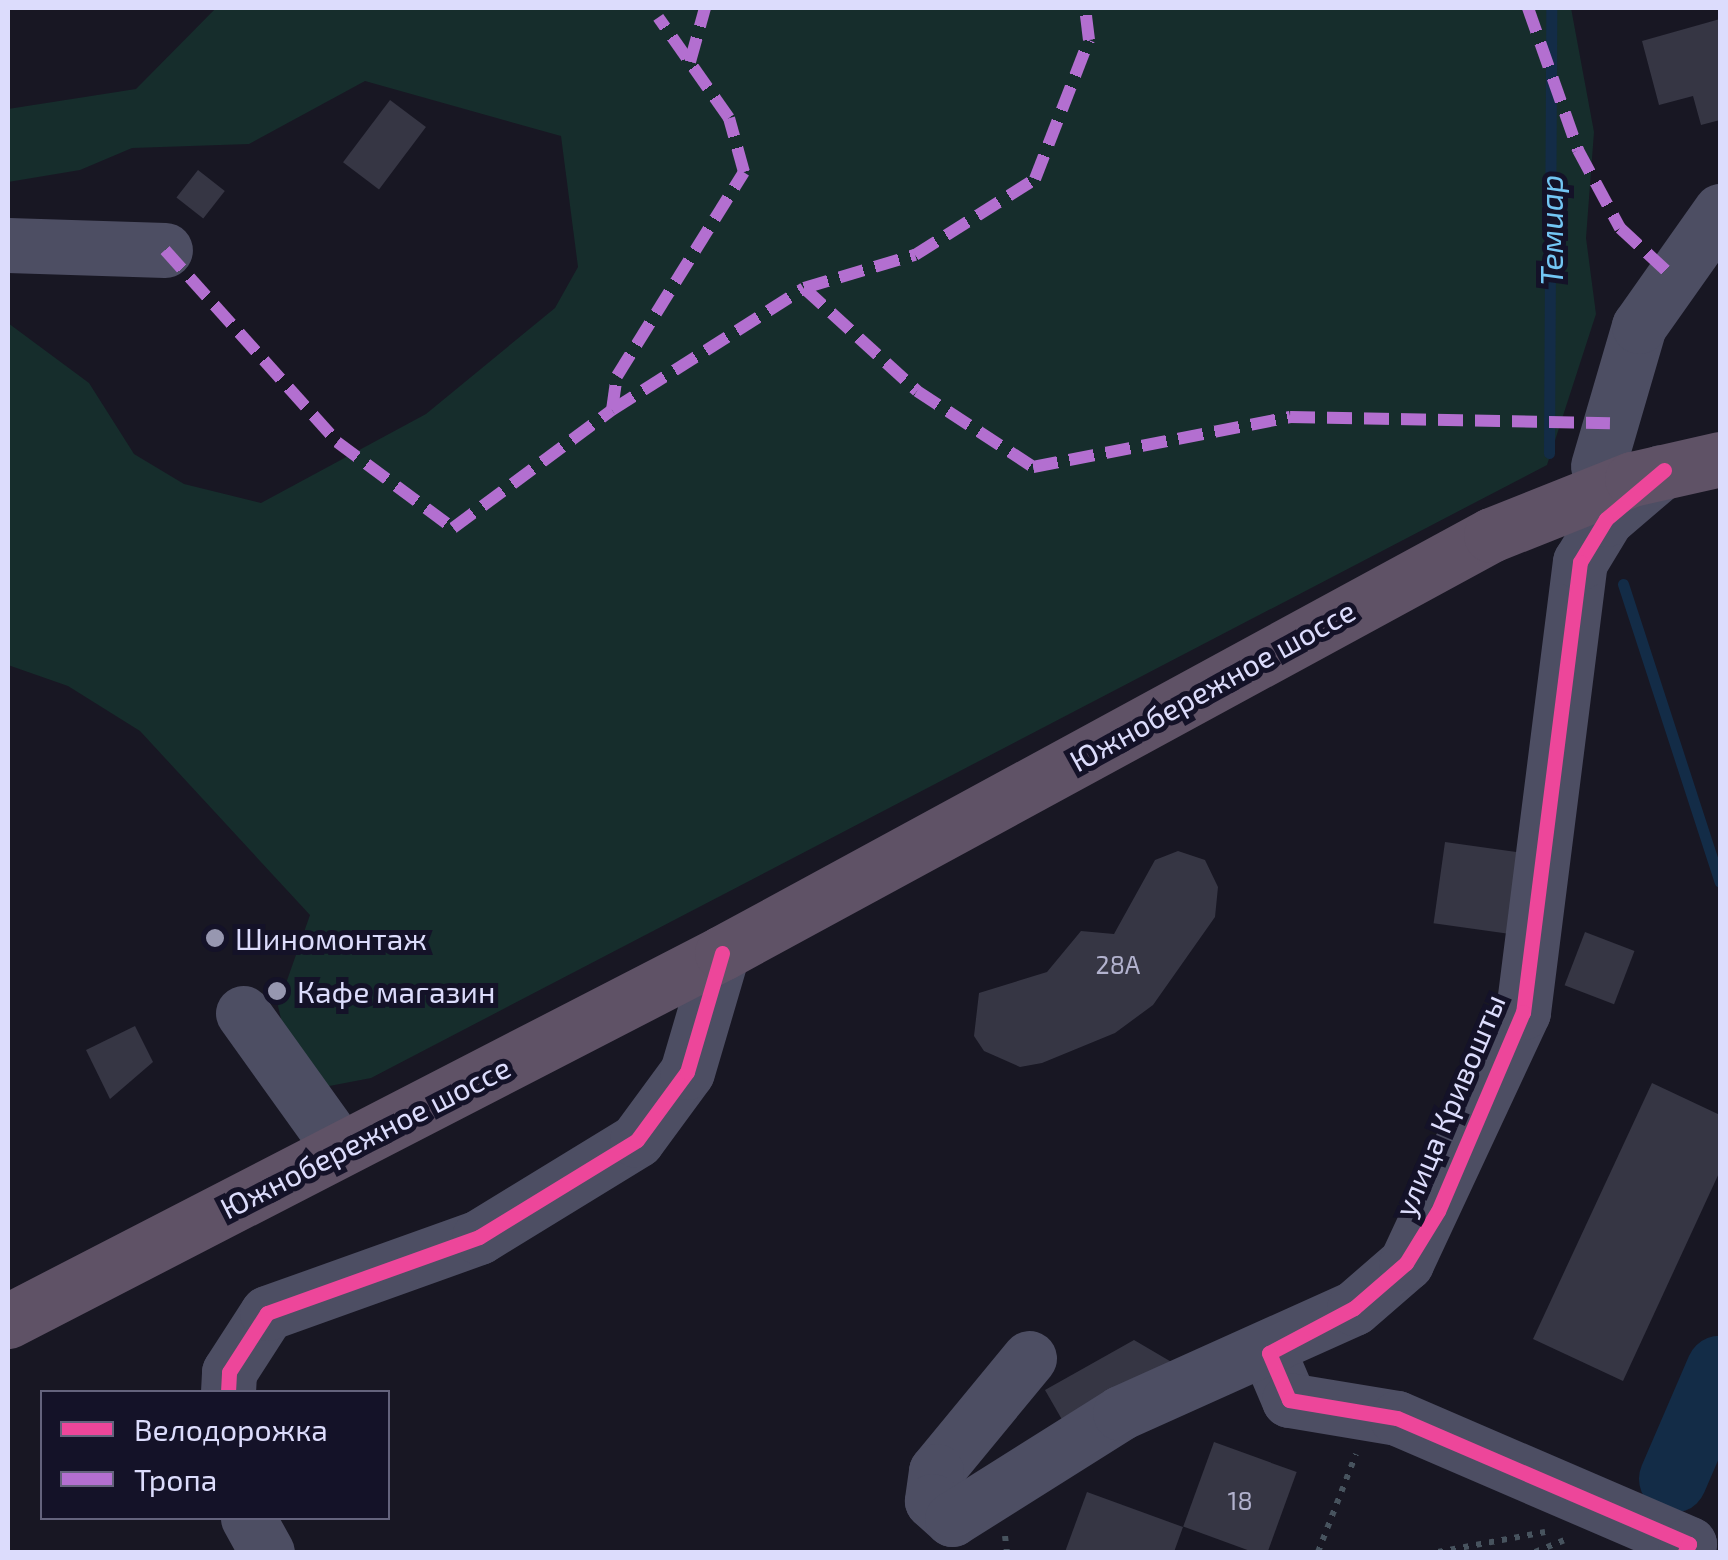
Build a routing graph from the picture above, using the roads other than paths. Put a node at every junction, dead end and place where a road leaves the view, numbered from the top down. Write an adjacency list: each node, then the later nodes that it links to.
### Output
1 (1720, 211): 6 (street)
2 (8, 245): 3 (street)
3 (165, 250)
4 (1720, 439): 6 (highway, Южнобережное шоссе)
5 (1720, 460): 6 (highway, Южнобережное шоссе)
6 (1638, 466): 7 (highway, Южнобережное шоссе); 8 (street, улица Кривошты); 9 (highway, Южнобережное шоссе)
7 (1491, 536): 8 (street); 9 (highway, Южнобережное шоссе)
8 (1568, 648): 14 (street, улица Кривошты)
9 (714, 936): 11 (highway, Южнобережное шоссе); 13 (highway, Южнобережное шоссе); 16 (street)
10 (244, 1012): 11 (street)
11 (326, 1129): 12 (highway, Южнобережное шоссе)
12 (8, 1284)
13 (8, 1321)
14 (1269, 1353): 15 (street, улица Кривошты); 18 (street)
15 (1030, 1358)
16 (228, 1390)
17 (249, 1520): 19 (street)
18 (1607, 1524): 20 (street)
19 (267, 1552)
20 (1685, 1552)

